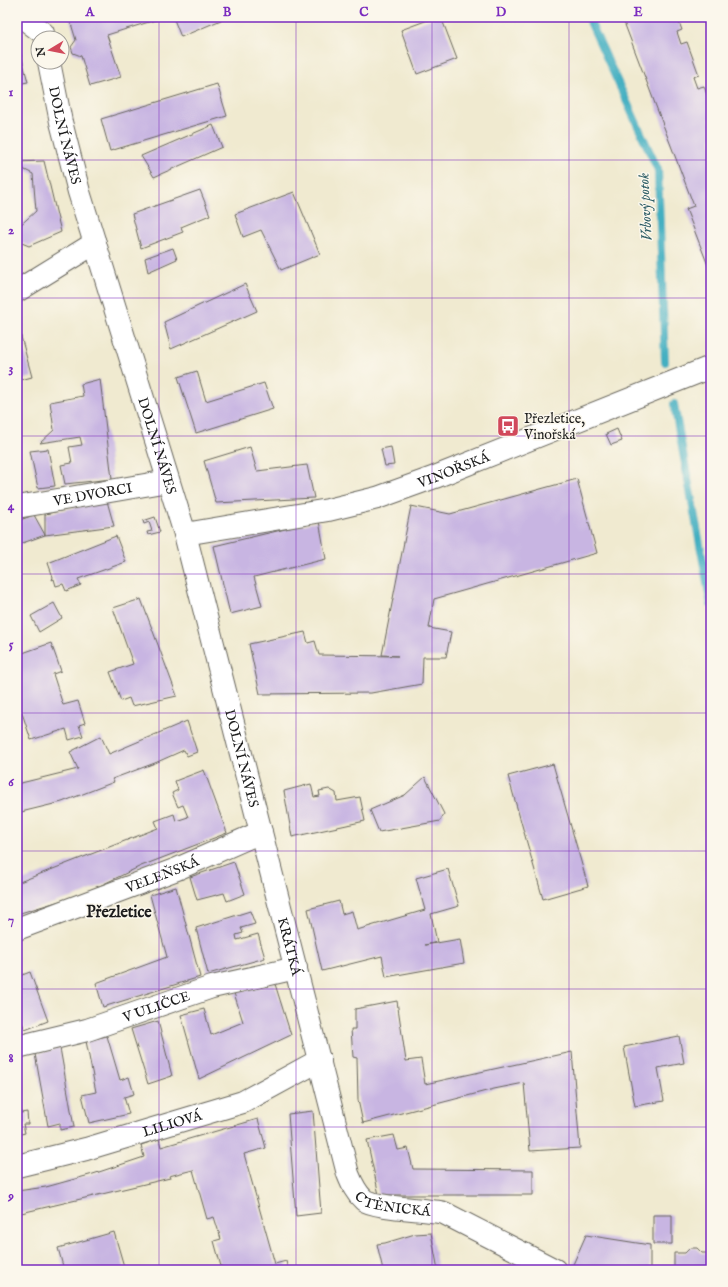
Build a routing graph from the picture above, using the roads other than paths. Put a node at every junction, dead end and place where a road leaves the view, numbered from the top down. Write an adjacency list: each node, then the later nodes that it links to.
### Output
1 (22, 17): 2 (street)
2 (43, 29)
3 (51, 70): 4 (street, DOLNÍ NÁVES)
4 (95, 243): 5 (street); 7 (street, DOLNÍ NÁVES)
5 (17, 291)
6 (711, 367): 9 (street, VINOŘSKÁ)
7 (168, 481): 8 (street, VE DVORCI); 9 (street, DOLNÍ NÁVES)
8 (17, 507)
9 (185, 534): 10 (street, DOLNÍ NÁVES)
10 (261, 832): 11 (street, VELEŇSKÁ); 12 (street, KRÁTKÁ)
11 (17, 929)
12 (296, 968): 13 (street, V ULIČCE); 14 (street, KRÁTKÁ)
13 (17, 1047)
14 (320, 1060): 15 (street, LILIOVÁ); 16 (street, CTĚNICKÁ)
15 (17, 1166)
16 (555, 1270)

